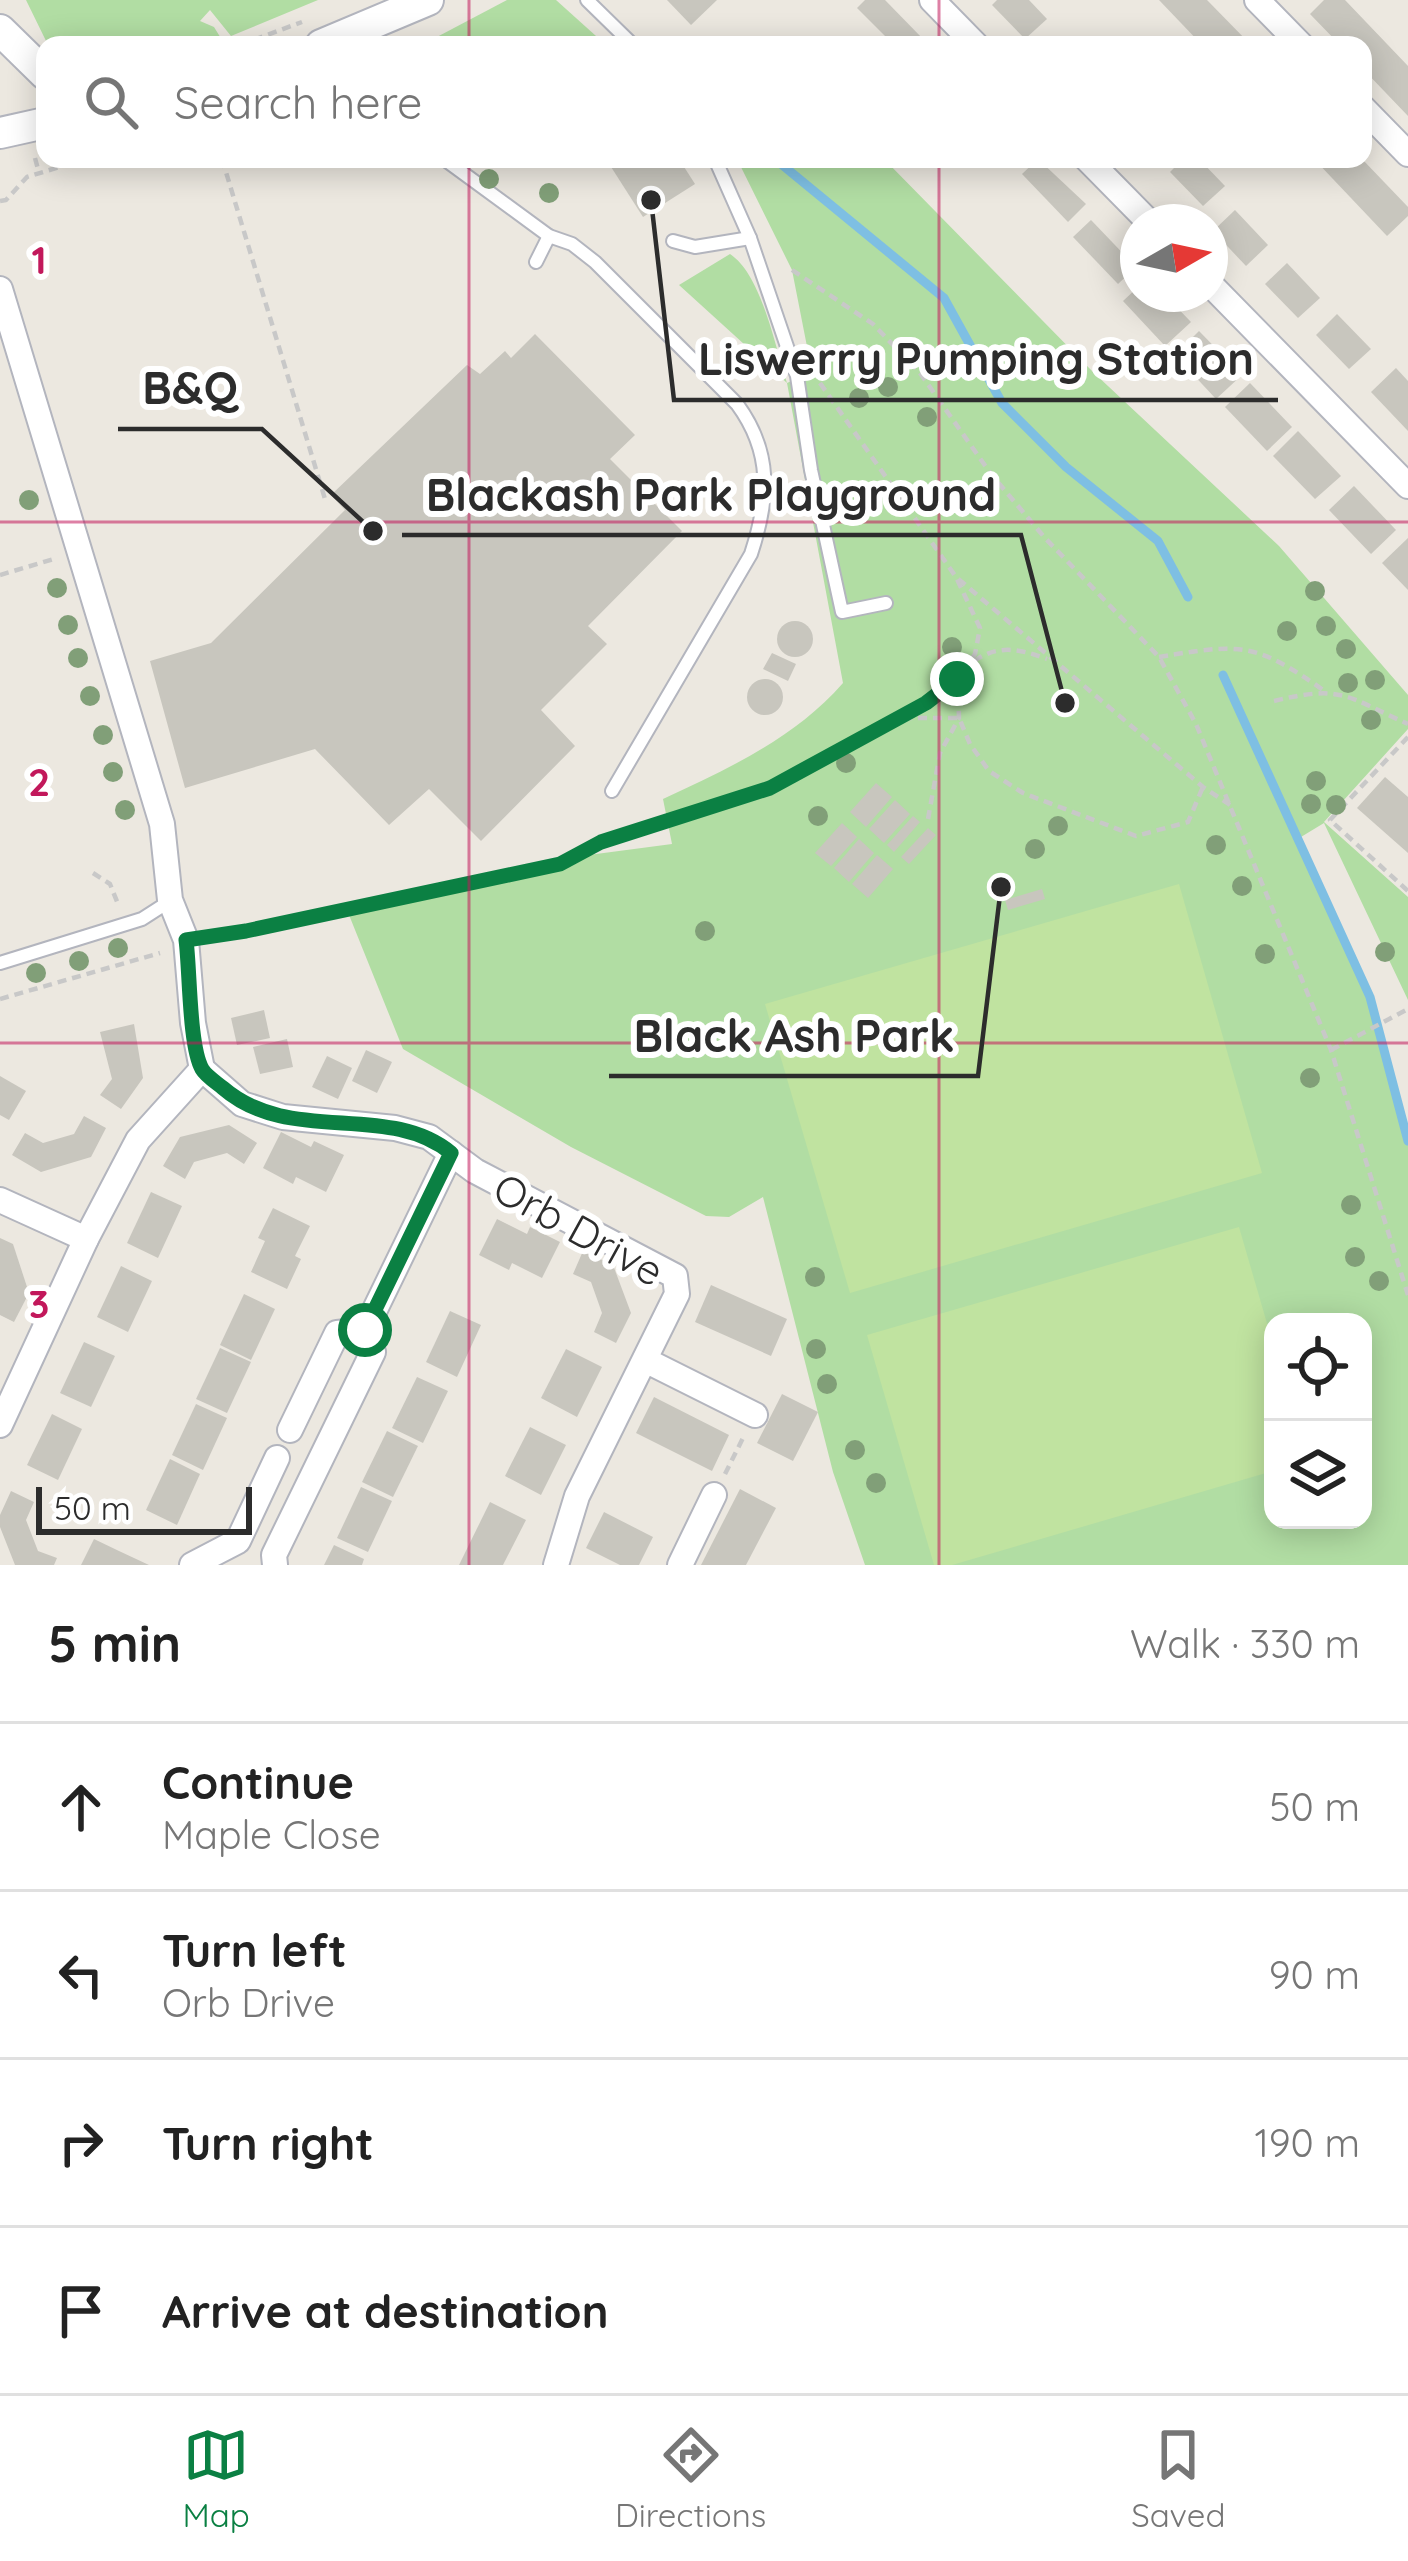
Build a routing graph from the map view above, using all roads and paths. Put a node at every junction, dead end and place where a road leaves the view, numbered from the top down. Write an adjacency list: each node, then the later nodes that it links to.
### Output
1 (428, 0): 6 (street)
2 (587, 0): 7 (lane)
3 (932, 0): 8 (street)
4 (1257, 0): 9 (street)
5 (0, 30): 10 (street)
6 (329, 36)
7 (624, 36)
8 (967, 36)
9 (1292, 36)
10 (36, 65)
11 (1372, 118): 14 (street)
12 (36, 125): 13 (street)
13 (0, 133)
14 (1408, 154)
15 (37, 168): 21 (path)
16 (55, 168): 21 (path)
17 (225, 168): 33 (path)
18 (456, 168): 24 (lane)
19 (720, 168): 25 (lane)
20 (1096, 168): 23 (street)
21 (39, 173): 22 (path)
22 (0, 201)
23 (1131, 204)
24 (549, 236): 27 (lane); 48 (lane)
25 (750, 238): 26 (lane); 37 (lane)
26 (673, 241)
27 (536, 262)
28 (792, 270): 38 (path)
29 (0, 289): 53 (street)
30 (1228, 302): 32 (street)
31 (812, 372): 36 (path)
32 (1408, 486)
33 (325, 499)
34 (65, 556): 35 (path)
35 (0, 575)
36 (956, 578): 39 (path); 40 (path)
37 (886, 603)
38 (1159, 657): 41 (path); 49 (path)
39 (1053, 661): 40 (path); 47 (path)
40 (968, 665): 43 (path); 44 (path)
41 (1326, 692): 42 (path); 45 (path)
42 (1274, 701)
43 (897, 718): 44 (path); 55 (path)
44 (959, 718): 47 (path); 50 (path)
45 (1408, 724)
46 (1408, 736): 52 (path)
47 (1203, 787): 49 (path)
48 (612, 791)
49 (1230, 805): 61 (path)
50 (928, 819)
51 (93, 874): 54 (path)
52 (1408, 891)
53 (170, 900): 55 (street); 58 (lane)
54 (118, 906)
55 (186, 940): 57 (path); 62 (street)
56 (129, 942): 57 (path)
57 (135, 961): 59 (path)
58 (0, 963)
59 (0, 999)
60 (1406, 1012): 61 (path)
61 (1331, 1050): 66 (path)
62 (202, 1069): 63 (street, Orb Drive); 65 (street)
63 (451, 1153): 67 (street); 68 (street, Orb Drive)
64 (0, 1200): 65 (street)
65 (86, 1238): 70 (street)
66 (1408, 1295)
67 (365, 1330): 71 (street); 75 (street)
68 (646, 1360): 69 (street); 76 (street, Orb Drive)
69 (755, 1415): 73 (path)
70 (0, 1425)
71 (290, 1430)
72 (277, 1458): 74 (street)
73 (714, 1495): 77 (street)
74 (192, 1565)
75 (275, 1565)
76 (556, 1565)
77 (680, 1565)

